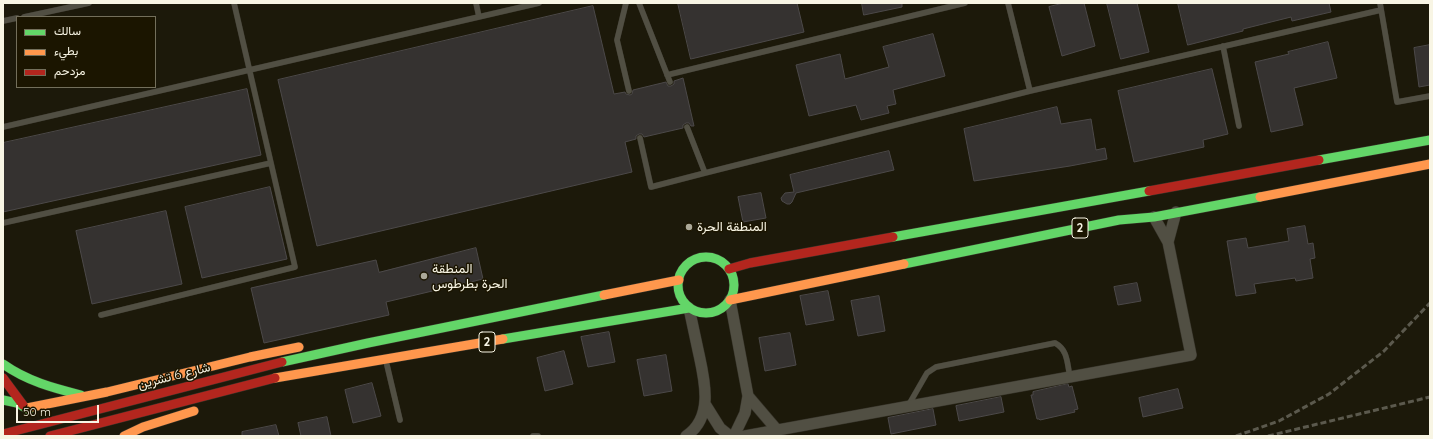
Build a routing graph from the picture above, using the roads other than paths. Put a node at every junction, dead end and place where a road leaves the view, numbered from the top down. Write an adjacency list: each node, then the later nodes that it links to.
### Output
1 (89, 3): 11 (lane)
2 (234, 3): 16 (lane)
3 (476, 3): 12 (lane)
4 (538, 3): 12 (lane)
5 (626, 3): 19 (lane)
6 (639, 3): 17 (lane)
7 (965, 3): 17 (lane)
8 (1008, 3): 20 (lane)
9 (1380, 3): 10 (lane)
10 (1381, 10): 15 (lane); 21 (lane)
11 (29, 16)
12 (479, 17): 16 (lane)
13 (16, 18): 14 (lane)
14 (3, 21)
15 (1223, 46): 20 (lane); 23 (lane)
16 (250, 70): 22 (lane); 27 (lane)
17 (667, 75): 18 (lane)
18 (670, 82)
19 (629, 91)
20 (1030, 91): 29 (lane)
21 (1430, 96)
22 (3, 126)
23 (1239, 126)
24 (687, 127): 29 (lane)
25 (640, 138): 29 (lane)
26 (1430, 140): 34 (main road)
27 (271, 163): 32 (lane); 38 (lane)
28 (1430, 164): 30 (main road, 2)
29 (705, 173)
30 (1176, 212): 31 (main road, 2); 33 (street)
31 (1154, 217): 33 (street); 36 (main road, 2)
32 (3, 223)
33 (1168, 242): 45 (street)
34 (729, 269): 35 (main road); 36 (main road)
35 (678, 280): 37 (main road); 39 (main road, شارع 6 تشرين)
36 (730, 300): 37 (main road); 49 (street)
37 (689, 308): 42 (main road, 2); 51 (street)
38 (101, 315)
39 (368, 343): 40 (main road); 57 (main road, شارع 6 تشرين, bridge)
40 (321, 344)
41 (308, 346): 48 (main road)
42 (386, 359): 43 (main road, 2); 55 (lane)
43 (371, 361): 47 (main road); 59 (main road, شارع 6 تشرين / 2)
44 (3, 364): 48 (main road)
45 (1070, 377): 52 (street); 52 (lane)
46 (3, 378): 53 (main road)
47 (293, 384)
48 (84, 396): 53 (main road)
49 (748, 396): 56 (street); 65 (street)
50 (3, 400): 53 (main road)
51 (705, 404): 63 (street); 64 (street)
52 (907, 406): 56 (street)
53 (25, 407): 58 (main road)
54 (200, 409): 60 (main road)
55 (400, 420)
56 (777, 430): 66 (street)
57 (3, 434)
58 (44, 436)
59 (50, 436)
60 (125, 436)
61 (534, 436): 62 (lane)
62 (538, 436)
63 (686, 436)
64 (730, 436)
65 (734, 436)
66 (745, 436)

